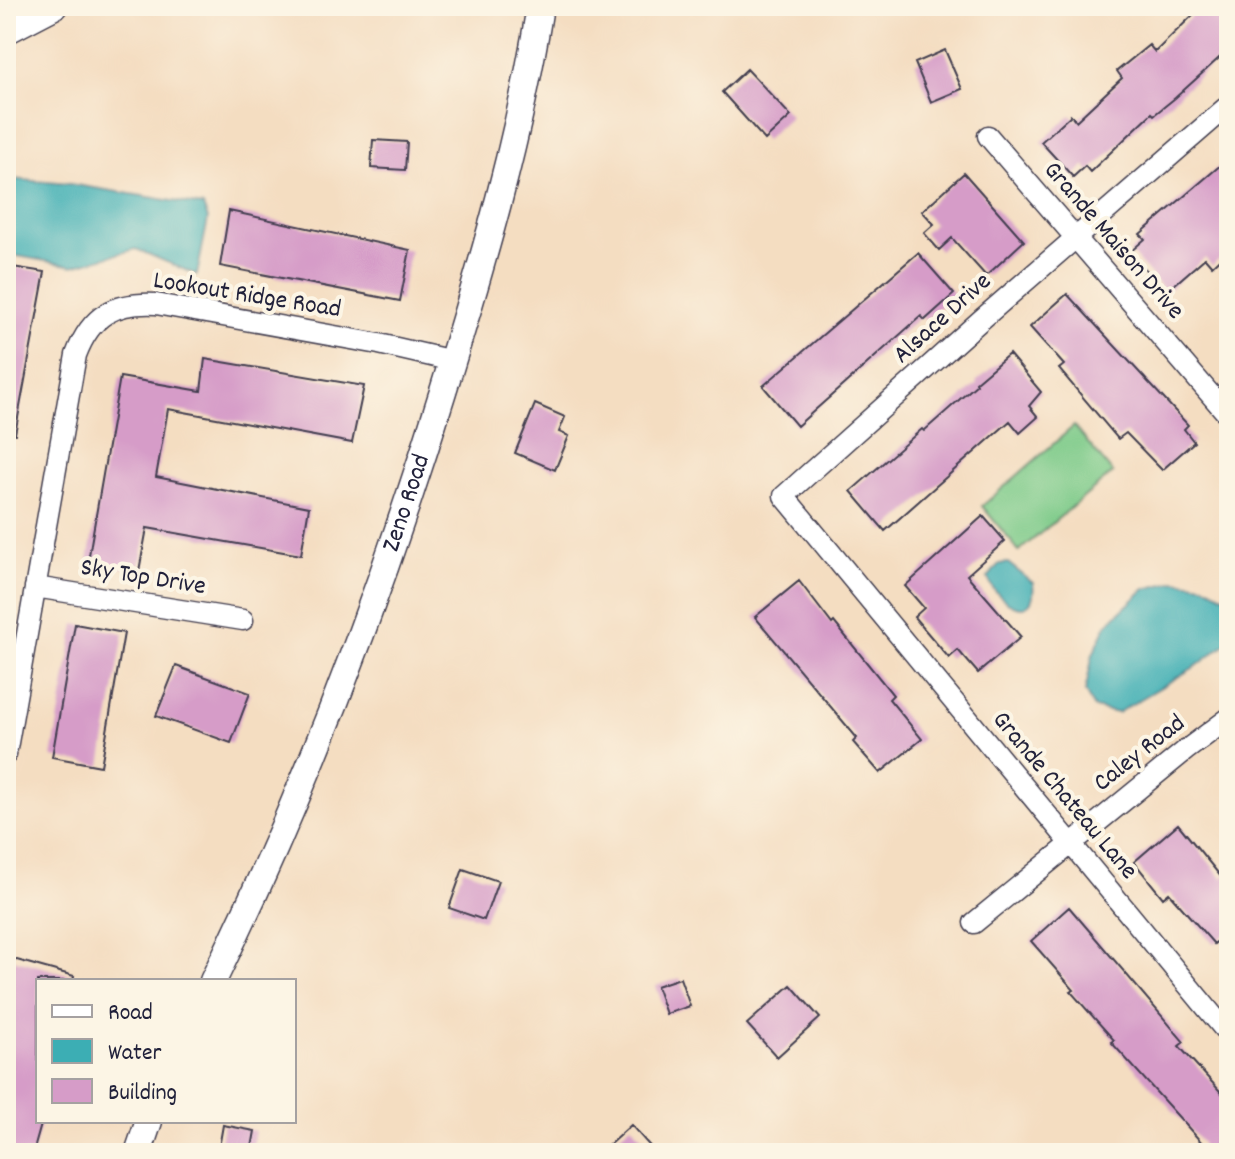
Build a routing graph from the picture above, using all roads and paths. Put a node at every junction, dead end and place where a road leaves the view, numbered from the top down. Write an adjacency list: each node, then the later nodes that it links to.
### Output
1 (54, 6): 3 (street)
2 (540, 6): 7 (street, Zeno Road)
3 (6, 31)
4 (1229, 105): 6 (street, Alsace Drive)
5 (988, 136): 6 (street, Grande Maison Drive)
6 (1076, 238): 8 (street, Grande Maison Drive); 10 (street, Alsace Drive)
7 (453, 361): 9 (street, Lookout Ridge Road); 16 (street, Zeno Road)
8 (1229, 416)
9 (35, 587): 11 (street, Sky Top Drive); 13 (street, Lookout Ridge Road)
10 (858, 590): 14 (street, Grande Chateau Lane)
11 (243, 620)
12 (1229, 718): 14 (street, Caley Road)
13 (6, 754)
14 (1070, 844): 15 (street, Caley Road); 17 (street, Grande Chateau Lane)
15 (974, 923)
16 (214, 979)
17 (1229, 1035)
18 (148, 1123): 19 (street)
19 (138, 1153)

